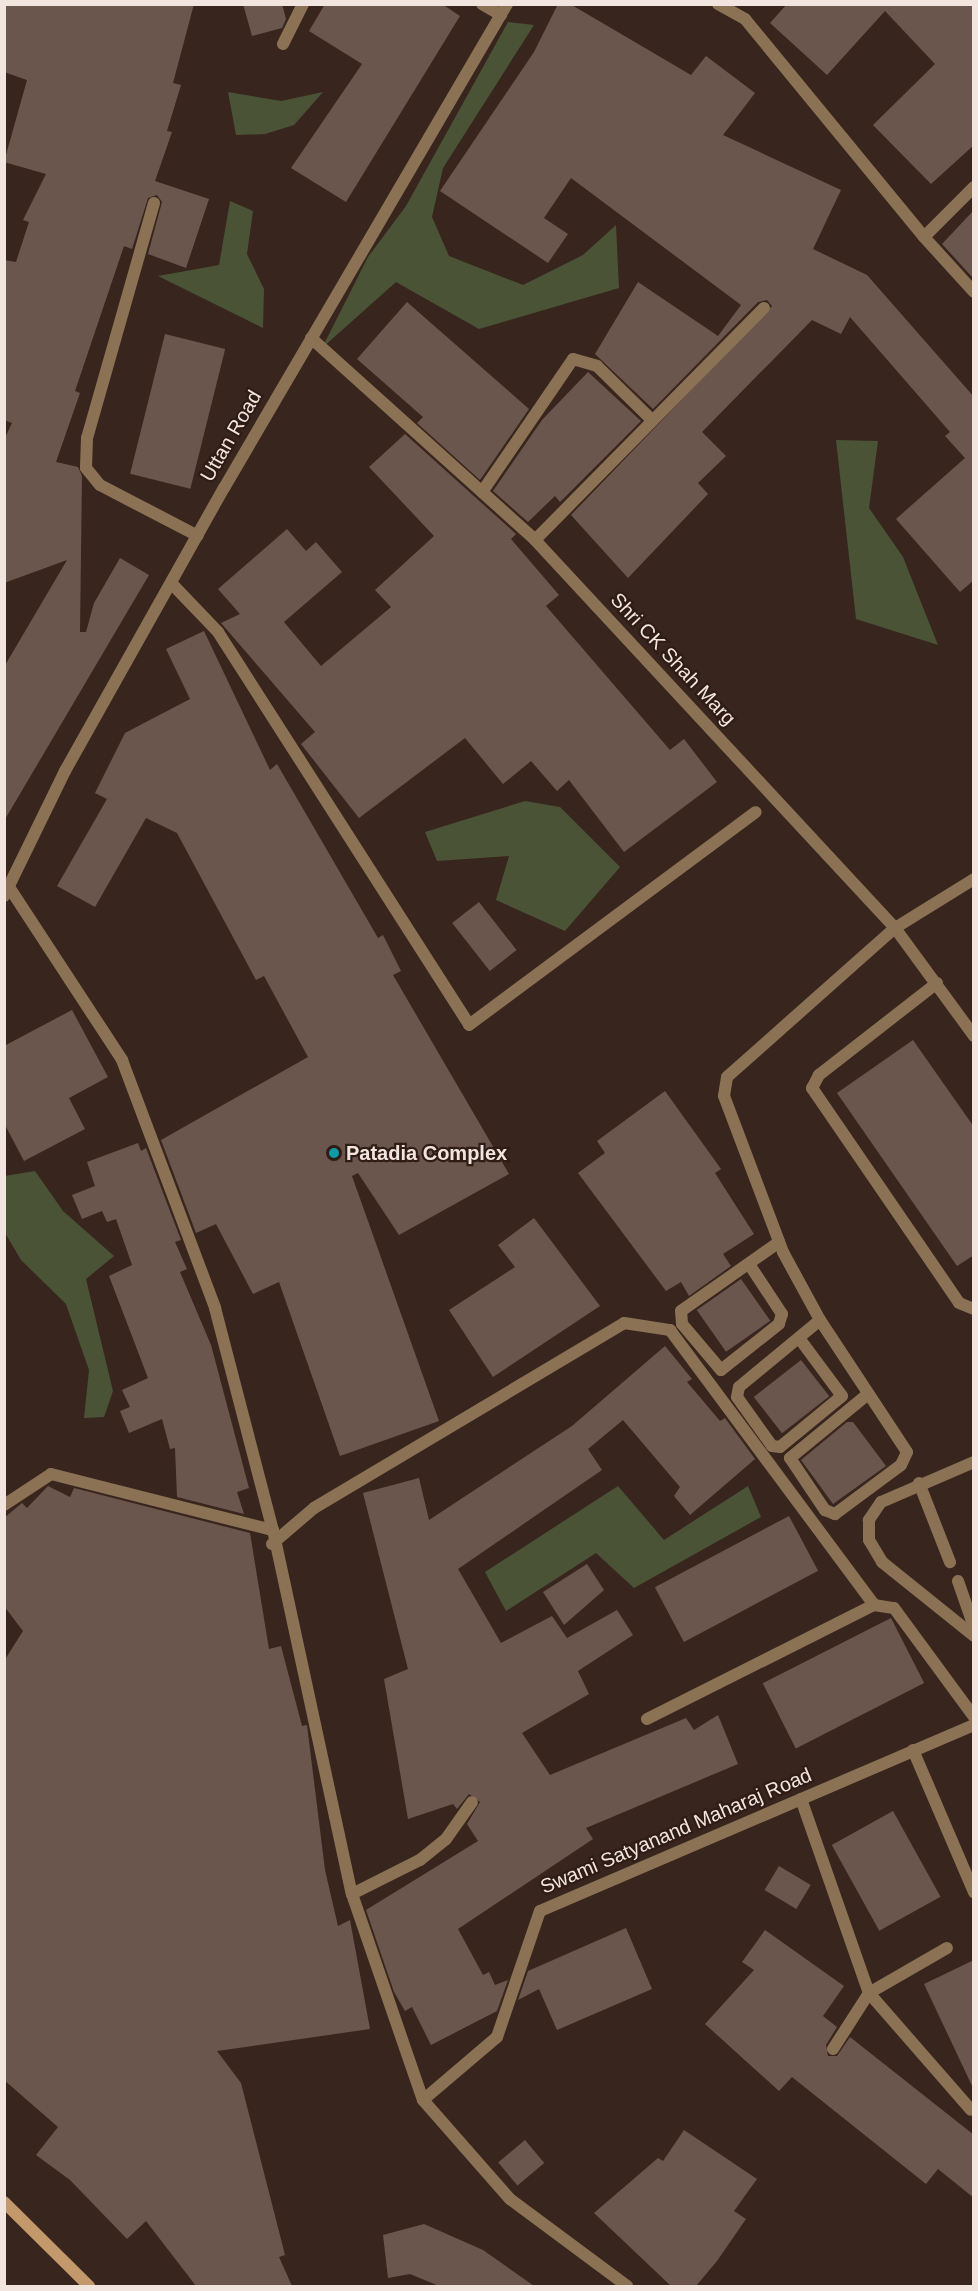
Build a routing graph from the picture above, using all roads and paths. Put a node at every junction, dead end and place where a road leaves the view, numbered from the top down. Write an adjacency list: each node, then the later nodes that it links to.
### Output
1 (303, 4): 5 (street)
2 (482, 4): 4 (street)
3 (718, 4): 8 (street)
4 (504, 10): 11 (street, Uttan Road)
5 (283, 44)
6 (974, 187): 8 (street)
7 (154, 203): 14 (street)
8 (924, 237): 9 (street)
9 (974, 292)
10 (764, 308): 12 (street)
11 (311, 338): 13 (street, Shri CK Shah Marg); 14 (street, Uttan Road)
12 (652, 420): 13 (street); 15 (street)
13 (482, 492): 15 (street, Shri CK Shah Marg)
14 (198, 536): 16 (street, Uttan Road)
15 (535, 540): 20 (street, Shri CK Shah Marg)
16 (173, 585): 17 (street); 19 (street, Uttan Road)
17 (756, 813)
18 (974, 879): 20 (street)
19 (7, 891): 32 (street)
20 (895, 928): 21 (street, Shri CK Shah Marg); 23 (street)
21 (937, 983): 22 (street, Shri CK Shah Marg); 25 (street)
22 (974, 1036)
23 (779, 1242): 24 (street); 26 (street)
24 (749, 1264): 24 (street)
25 (974, 1309)
26 (820, 1320): 27 (street); 28 (street)
27 (799, 1338): 27 (street)
28 (868, 1394): 28 (street)
29 (974, 1462): 30 (street)
30 (919, 1483): 34 (street); 38 (street)
31 (4, 1505): 32 (street)
32 (273, 1530): 33 (street)
33 (272, 1544): 36 (street); 46 (street)
34 (950, 1562)
35 (958, 1581): 37 (street)
36 (874, 1605): 39 (street); 40 (street)
37 (974, 1627)
38 (974, 1636)
39 (974, 1717)
40 (647, 1719)
41 (974, 1725): 42 (street, Swami Satyanand Maharaj Road)
42 (914, 1750): 43 (street, Swami Satyanand Maharaj Road); 45 (street)
43 (801, 1799): 48 (street); 50 (street, Swami Satyanand Maharaj Road)
44 (472, 1802): 46 (street)
45 (974, 1892)
46 (352, 1894): 50 (street)
47 (947, 1948): 48 (street)
48 (869, 1993): 49 (street); 51 (street)
49 (833, 2049)
50 (423, 2100): 54 (street)
51 (971, 2110)
52 (4, 2202): 53 (main road)
53 (89, 2286)
54 (627, 2286)

